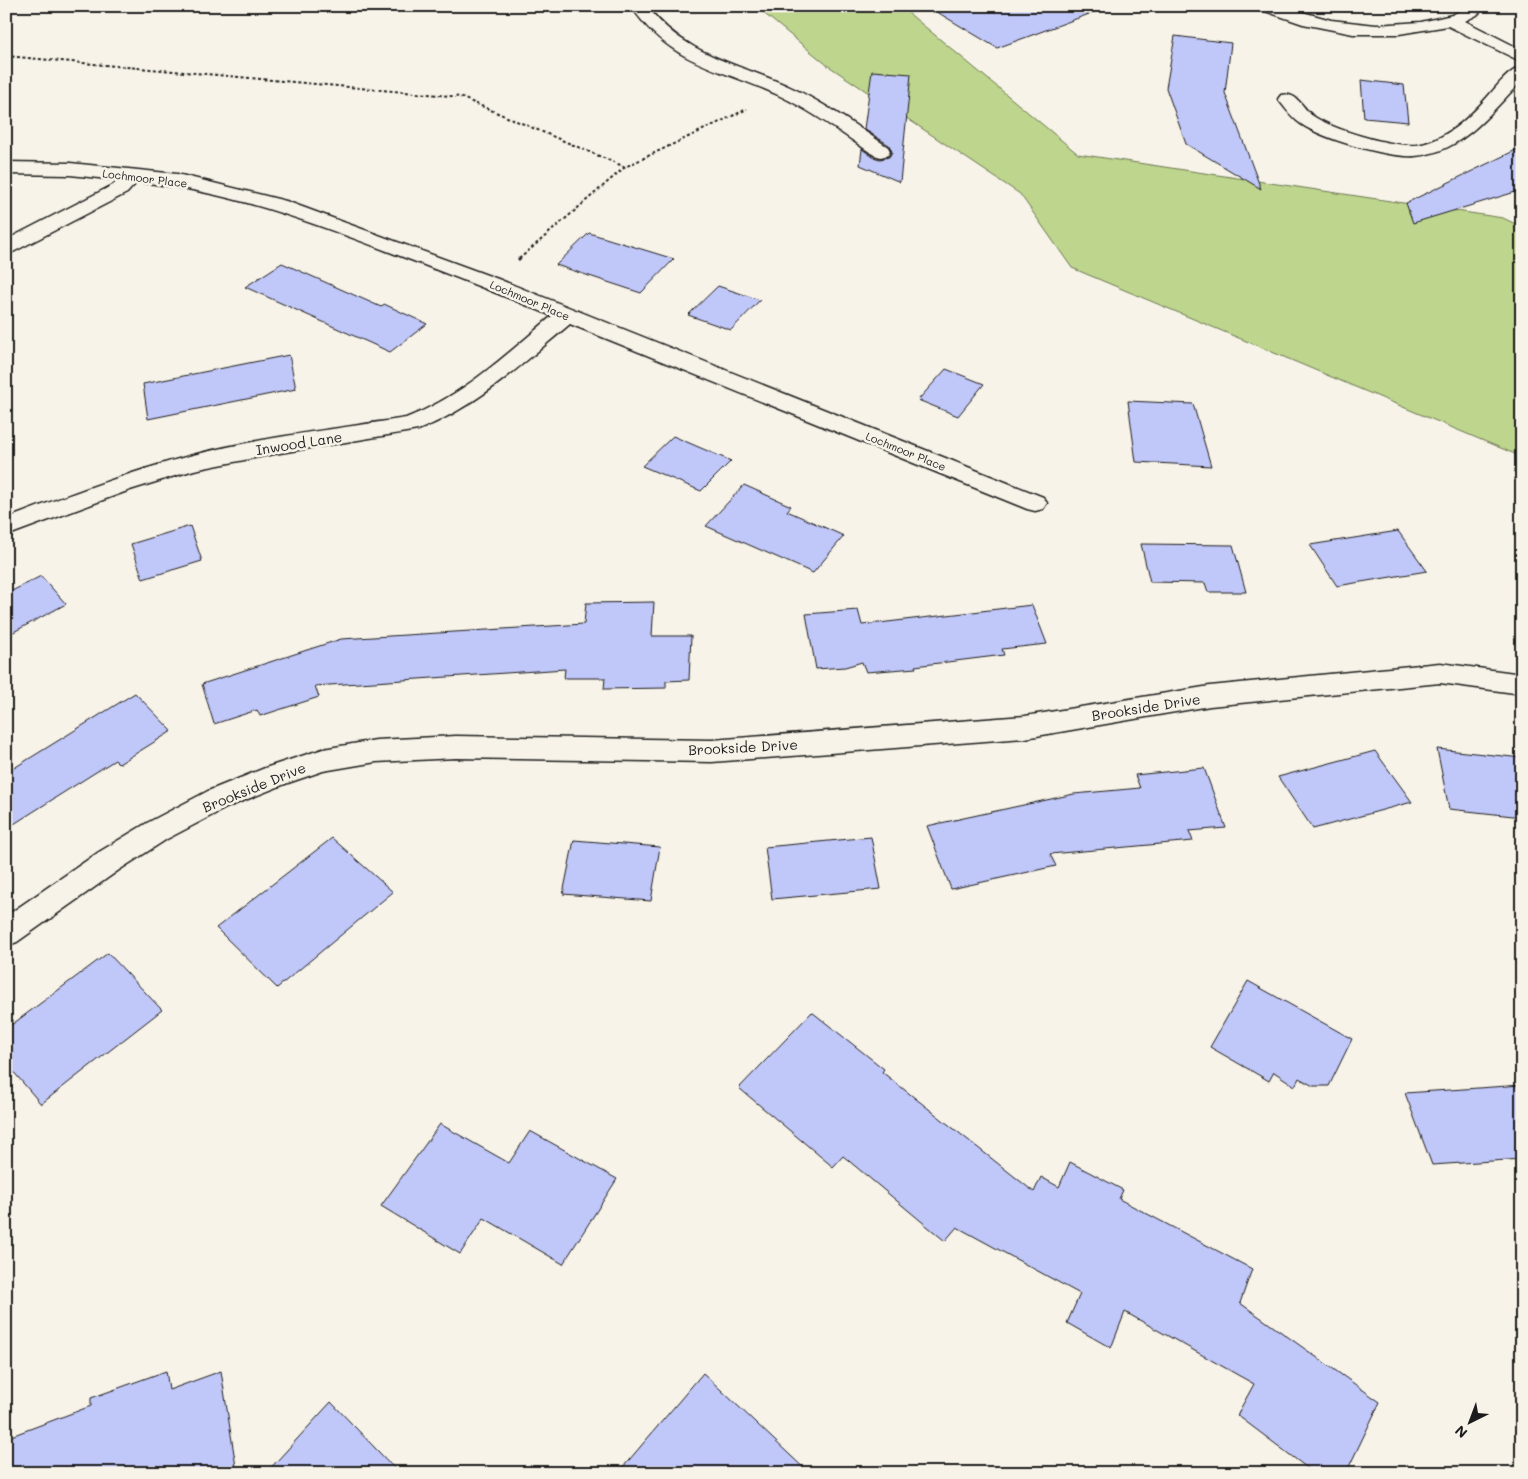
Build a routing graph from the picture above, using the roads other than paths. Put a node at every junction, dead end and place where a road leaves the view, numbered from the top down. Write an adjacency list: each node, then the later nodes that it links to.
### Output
1 (639, 6): 8 (street)
2 (1265, 6): 4 (street)
3 (1478, 6): 4 (street)
4 (1451, 21): 5 (street)
5 (1522, 57)
6 (1522, 72): 7 (street)
7 (1287, 99)
8 (882, 151)
9 (6, 168): 10 (street, Lochmoor Place)
10 (132, 175): 11 (street); 12 (street, Lochmoor Place)
11 (6, 248)
12 (566, 315): 13 (street, Lochmoor Place); 14 (street, Inwood Lane)
13 (1035, 503)
14 (6, 528)
15 (1522, 684): 16 (street, Brookside Drive)
16 (6, 933)

